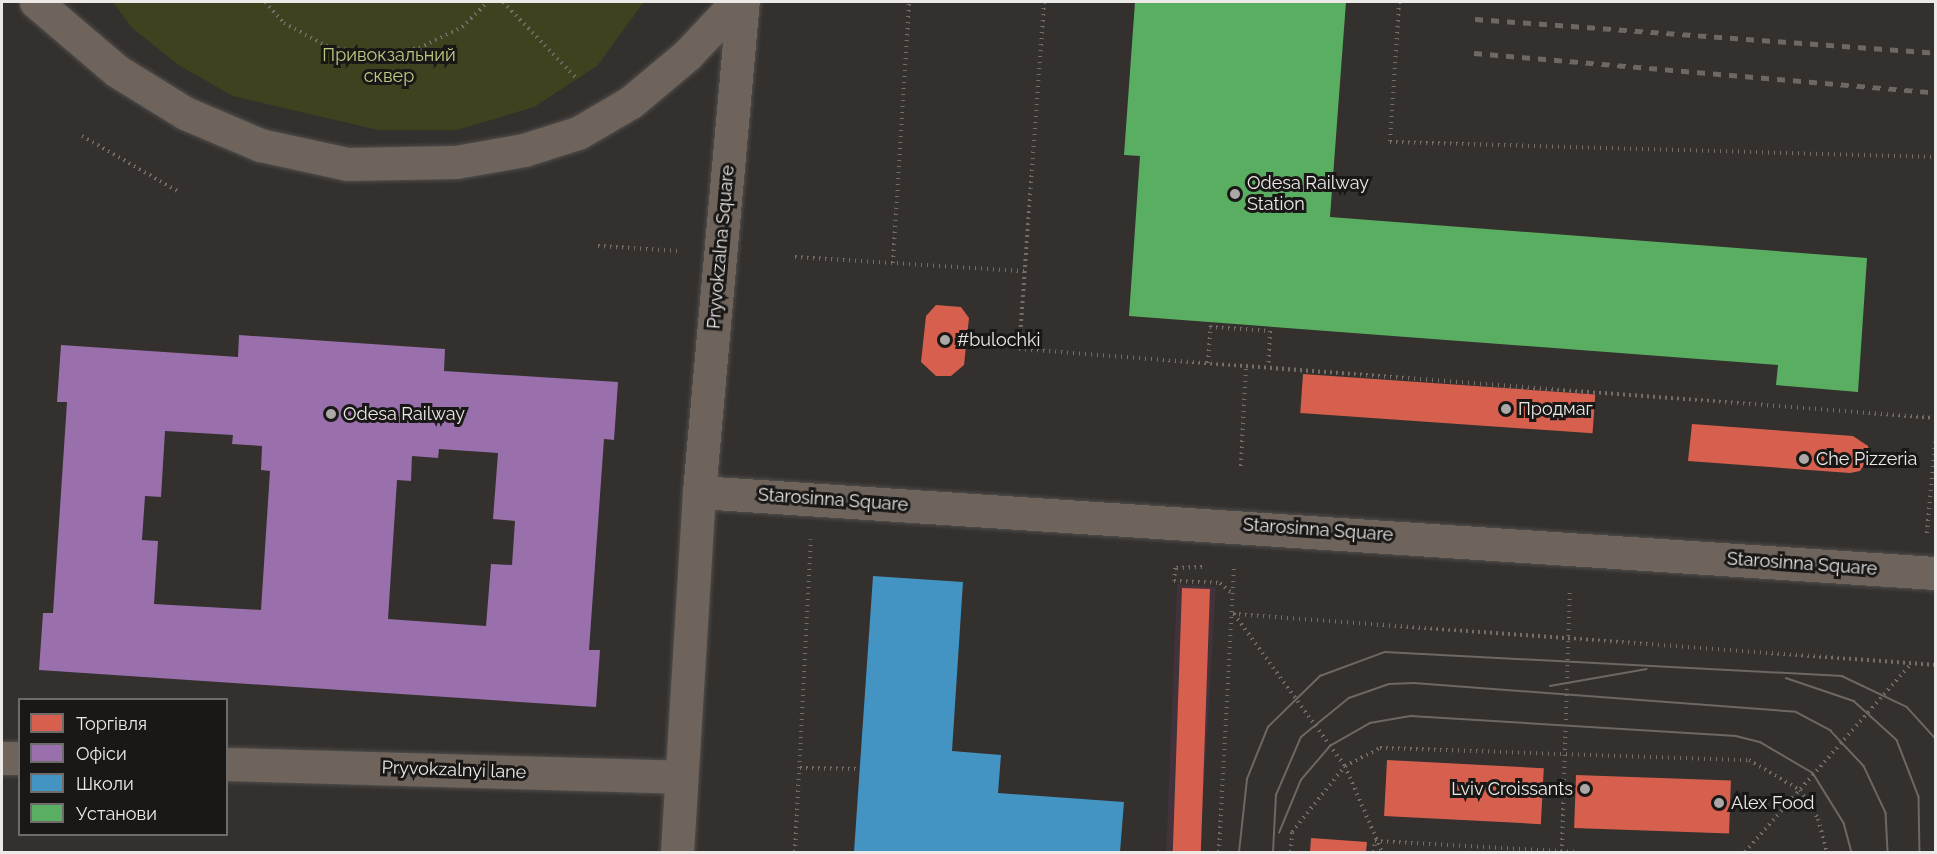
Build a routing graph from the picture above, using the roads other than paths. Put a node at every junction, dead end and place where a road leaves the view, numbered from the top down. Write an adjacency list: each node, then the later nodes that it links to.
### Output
1 (36, 2): 2 (main road)
2 (737, 2)
3 (743, 2): 4 (main road, Pryvokzalna Square)
4 (699, 492): 5 (main road, Starosinna Square); 9 (main road, Pryvokzalna Square)
5 (1930, 573)
6 (2, 758): 7 (main road)
7 (18, 758)
8 (228, 764): 9 (main road, Pryvokzalnyi lane)
9 (681, 777): 10 (main road, Pryvokzalna Square)
10 (677, 852)

